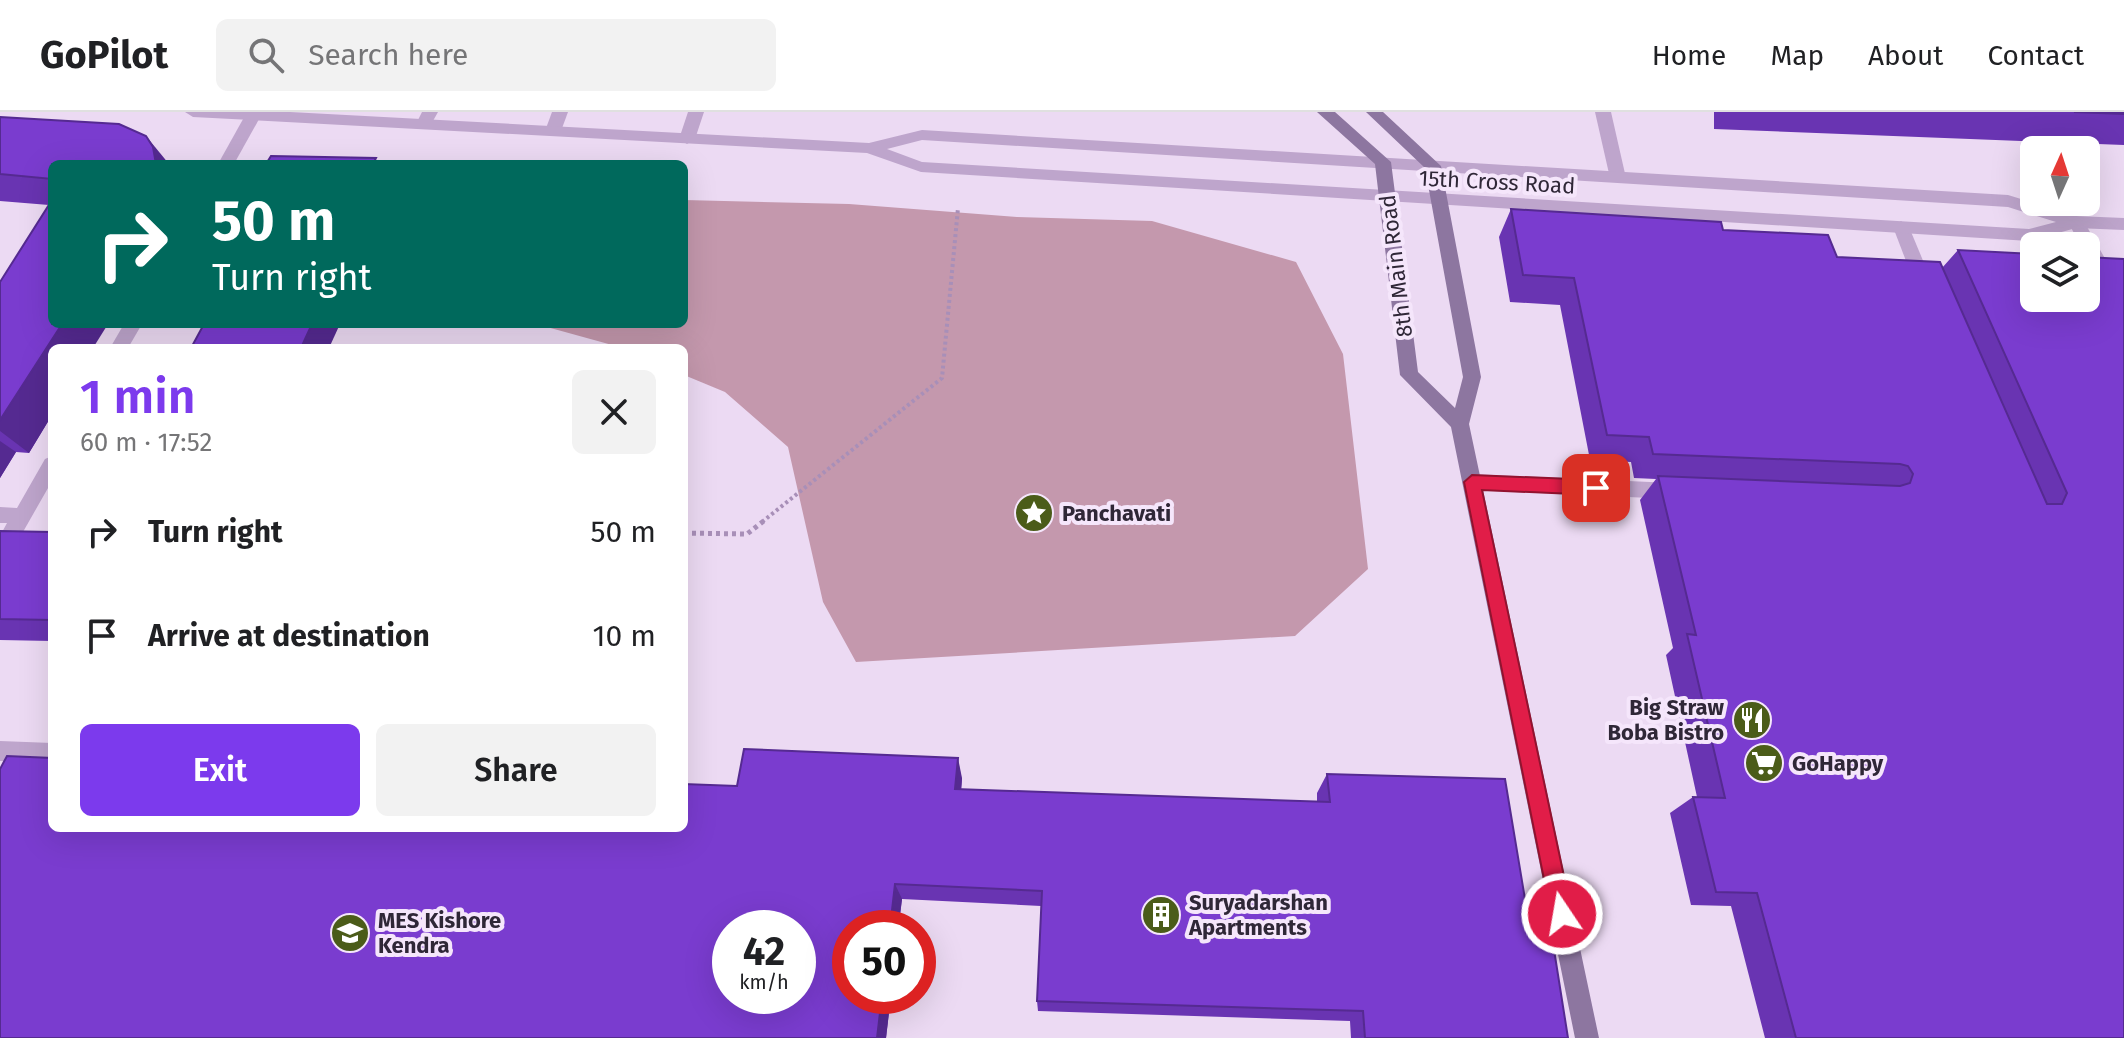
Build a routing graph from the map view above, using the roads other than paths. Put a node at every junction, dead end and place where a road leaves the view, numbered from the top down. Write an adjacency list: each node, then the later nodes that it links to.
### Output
1 (193, 112): 7 (street, 15th Cross Road)
2 (560, 112): 9 (street)
3 (696, 112): 10 (street)
4 (1325, 112): 13 (main road, 8th Main Road)
5 (1374, 112): 14 (main road)
6 (1603, 112): 15 (street)
7 (254, 114): 8 (street, 15th Cross Road); 12 (street)
8 (427, 118): 9 (street, 15th Cross Road)
9 (553, 131): 10 (street, 15th Cross Road)
10 (687, 139): 11 (street, 15th Cross Road)
11 (869, 148): 13 (street, 15th Cross Road); 16 (street, 15th Cross Road)
12 (228, 160)
13 (1383, 162): 14 (street, 15th Cross Road); 16 (main road, 8th Main Road)
14 (1433, 166): 15 (street, 15th Cross Road); 17 (main road)
15 (1618, 178): 18 (street, 15th Cross Road)
16 (1388, 197): 17 (street, 15th Cross Road); 23 (main road, 8th Main Road)
17 (1438, 201): 20 (street, 15th Cross Road); 23 (main road)
18 (2076, 222): 19 (street, 15th Cross Road); 20 (street, 15th Cross Road); 22 (street)
19 (2124, 224)
20 (1901, 227): 21 (street)
21 (1933, 305)
22 (2124, 307)
23 (1460, 424): 25 (main road)
24 (48, 471): 28 (street)
25 (1472, 482): 26 (street); 32 (main road)
26 (1688, 491)
27 (0, 515): 28 (street)
28 (22, 516): 29 (street)
29 (0, 554)
30 (0, 751): 31 (street)
31 (48, 753)
32 (1587, 1038)

